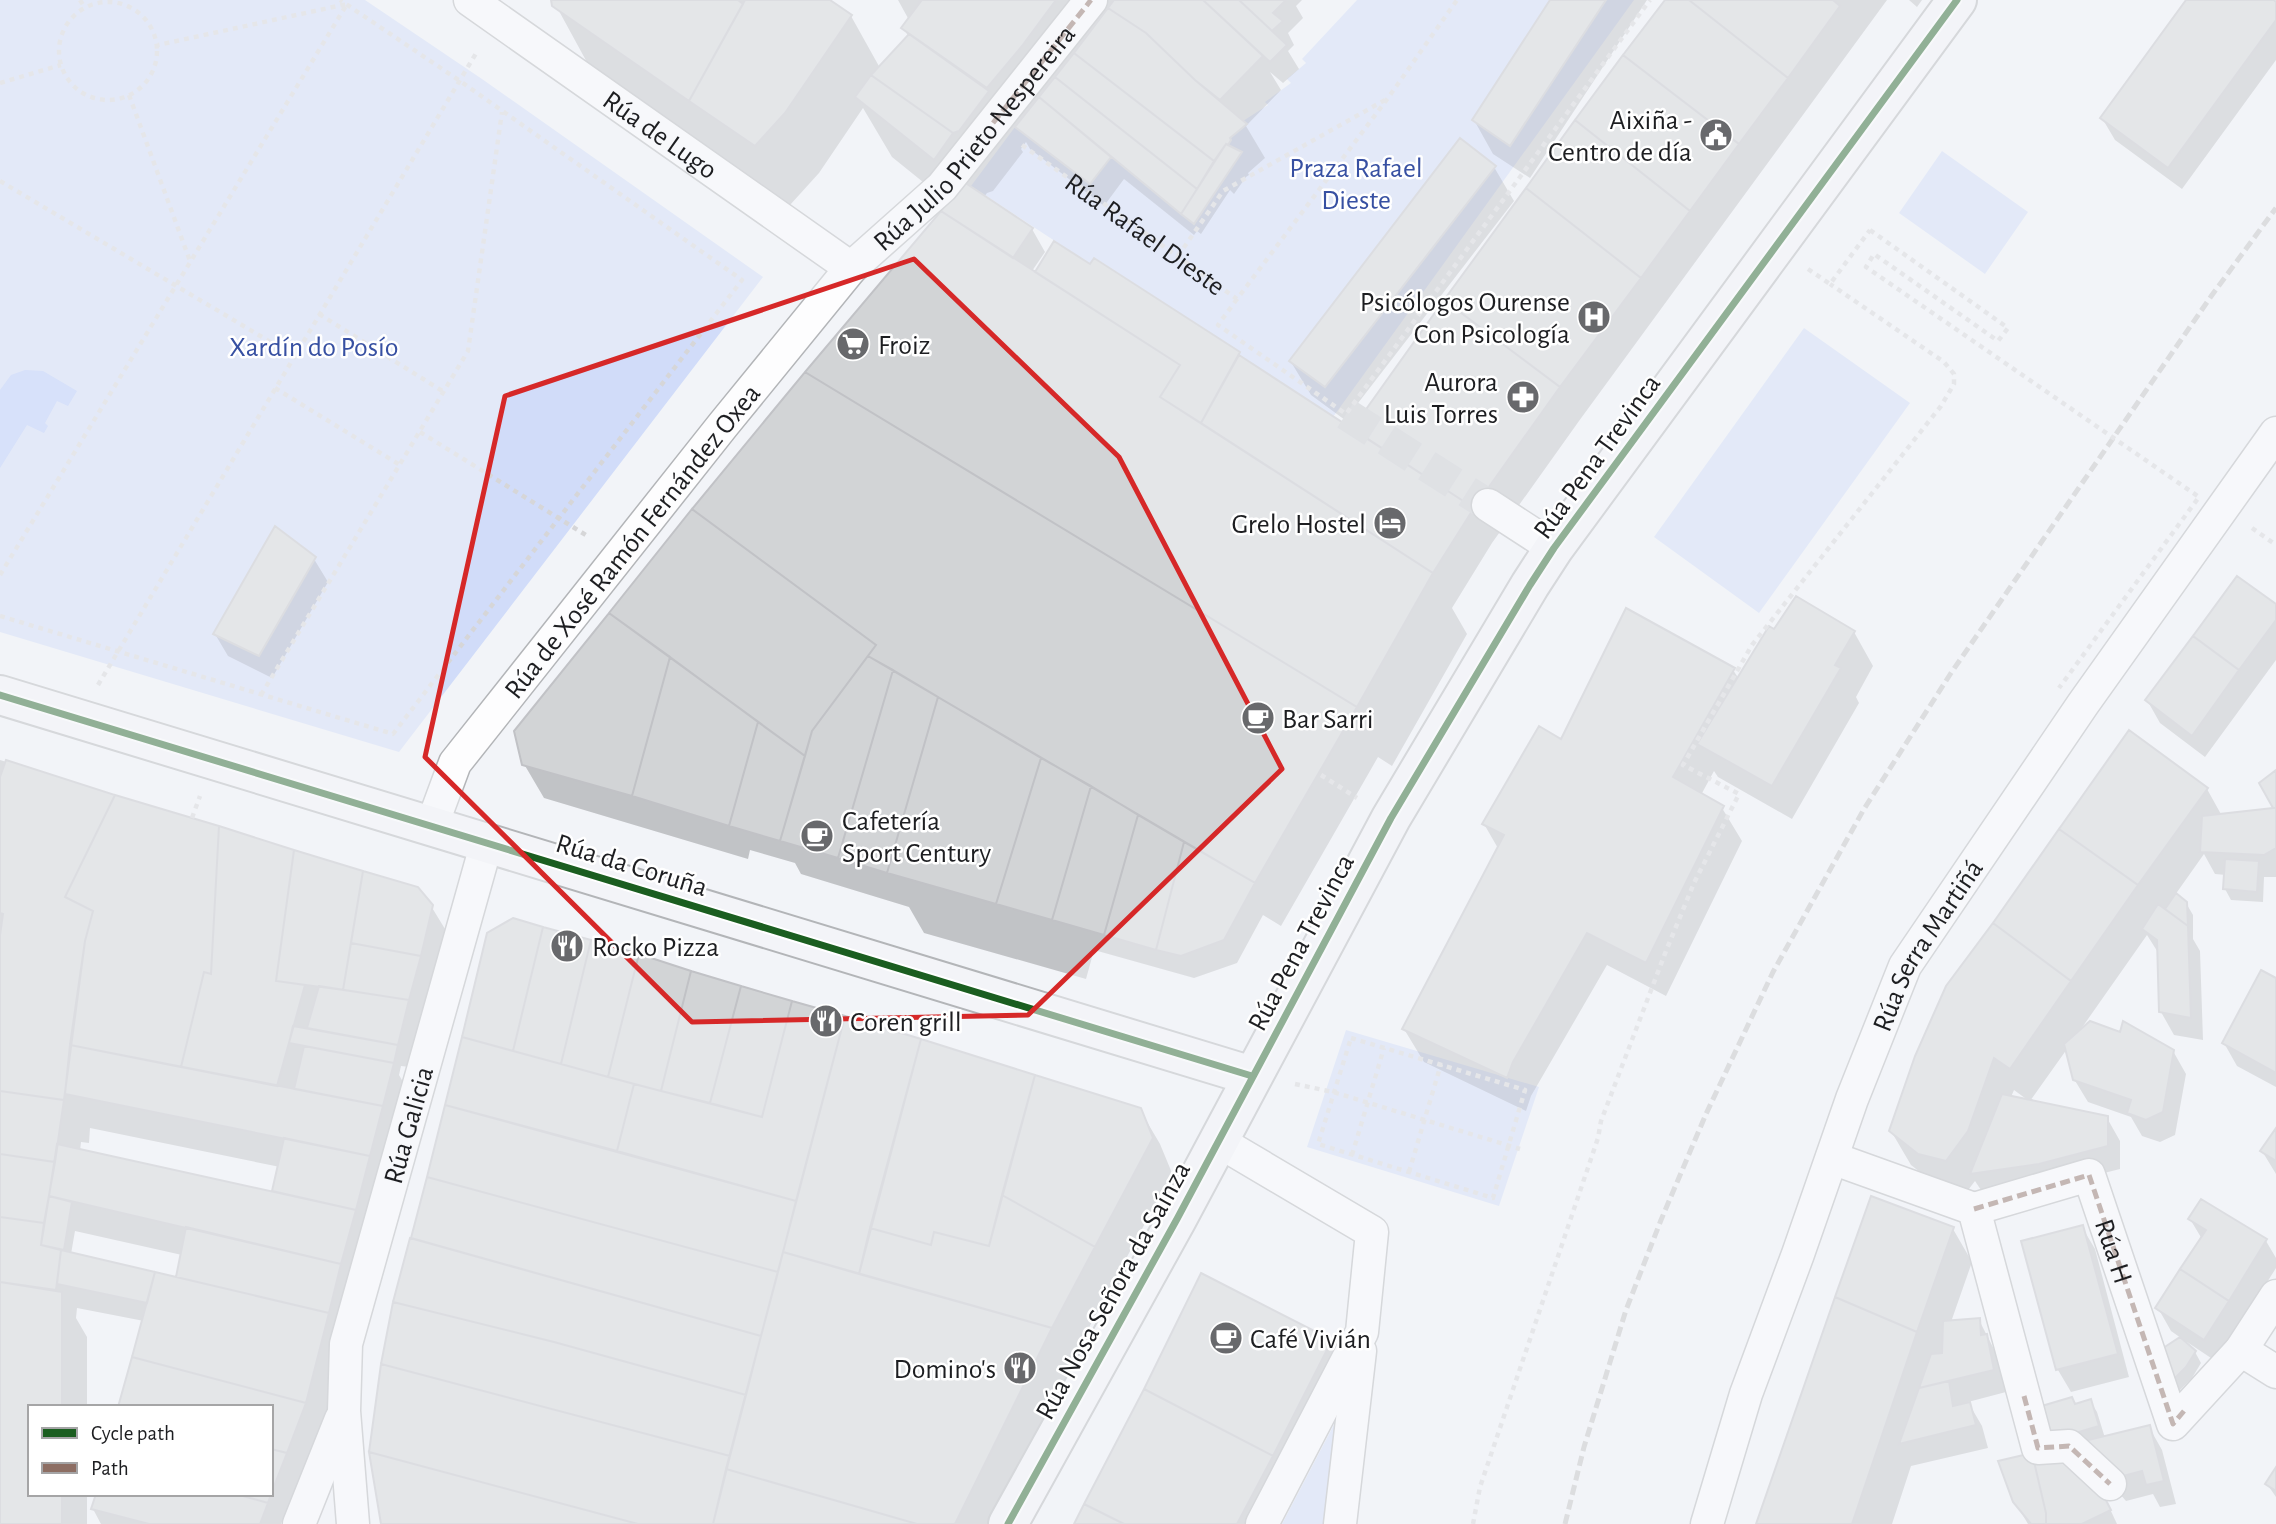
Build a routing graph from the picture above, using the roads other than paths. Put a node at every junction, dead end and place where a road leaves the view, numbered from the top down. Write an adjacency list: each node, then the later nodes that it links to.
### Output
1 (470, 0): 4 (street, Rúa de Lugo)
2 (1091, 0): 5 (street, Rúa Julio Prieto Nespereira)
3 (1957, 0): 8 (street, Rúa Pena Trevinca)
4 (501, 9): 5 (street, Rúa de Lugo)
5 (851, 268): 10 (street, Rúa de Xosé Ramón Fernández Oxea)
6 (2276, 433): 14 (street, Rúa Serra Martiñá)
7 (1488, 505): 8 (street)
8 (1554, 548): 12 (street, Rúa Pena Trevinca)
9 (0, 695): 10 (street, Rúa da Coruña)
10 (432, 825): 11 (street, Rúa da Coruña)
11 (487, 842): 12 (street, Rúa da Coruña); 20 (street, Rúa Galicia)
12 (1252, 1076): 13 (street, Rúa Nosa Señora da Saínza)
13 (1218, 1141): 17 (street); 24 (street, Rúa Nosa Señora da Saínza)
14 (1832, 1158): 15 (street); 27 (street, Rúa Serra Martiñá)
15 (1974, 1209): 18 (street, Rúa H); 21 (street)
16 (2276, 1296): 18 (street)
17 (1362, 1332): 25 (street); 26 (street)
18 (2241, 1350): 19 (street)
19 (2276, 1372)
20 (344, 1411): 22 (street); 23 (street)
21 (2110, 1484)
22 (299, 1524)
23 (353, 1524)
24 (1008, 1524)
25 (1262, 1524)
26 (1340, 1524)
27 (1707, 1524)

